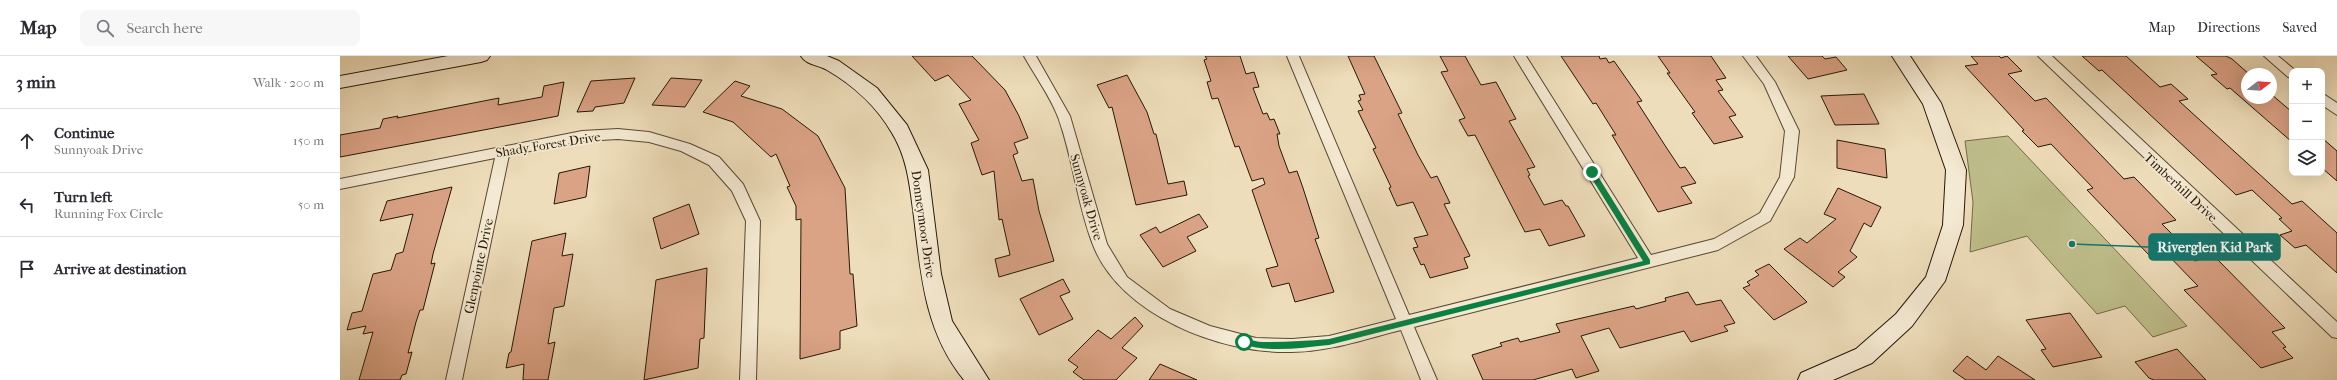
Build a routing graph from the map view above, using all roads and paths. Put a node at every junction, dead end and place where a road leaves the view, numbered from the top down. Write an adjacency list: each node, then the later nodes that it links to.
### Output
1 (810, 56): 21 (street, Donneymoor Drive)
2 (1030, 56): 17 (street, Sunnyoak Drive)
3 (1293, 56): 17 (street)
4 (1520, 56): 16 (street)
5 (1749, 56): 16 (street, Sunnyoak Drive)
6 (1901, 56): 23 (street)
7 (2044, 56): 18 (street, Timberhill Drive)
8 (2270, 56): 10 (street)
9 (473, 57): 11 (street)
10 (2289, 72)
11 (340, 82)
12 (2325, 100): 13 (street)
13 (2337, 110)
14 (503, 151): 15 (street, Shady Forest Drive); 19 (street, Glenpointe Drive); 20 (street, Shady Forest Drive)
15 (340, 184)
16 (1648, 262): 17 (street, Sunnyoak Drive)
17 (1404, 323): 22 (street)
18 (2337, 332)
19 (454, 380)
20 (748, 380)
21 (978, 380)
22 (1429, 380)
23 (1809, 380)

